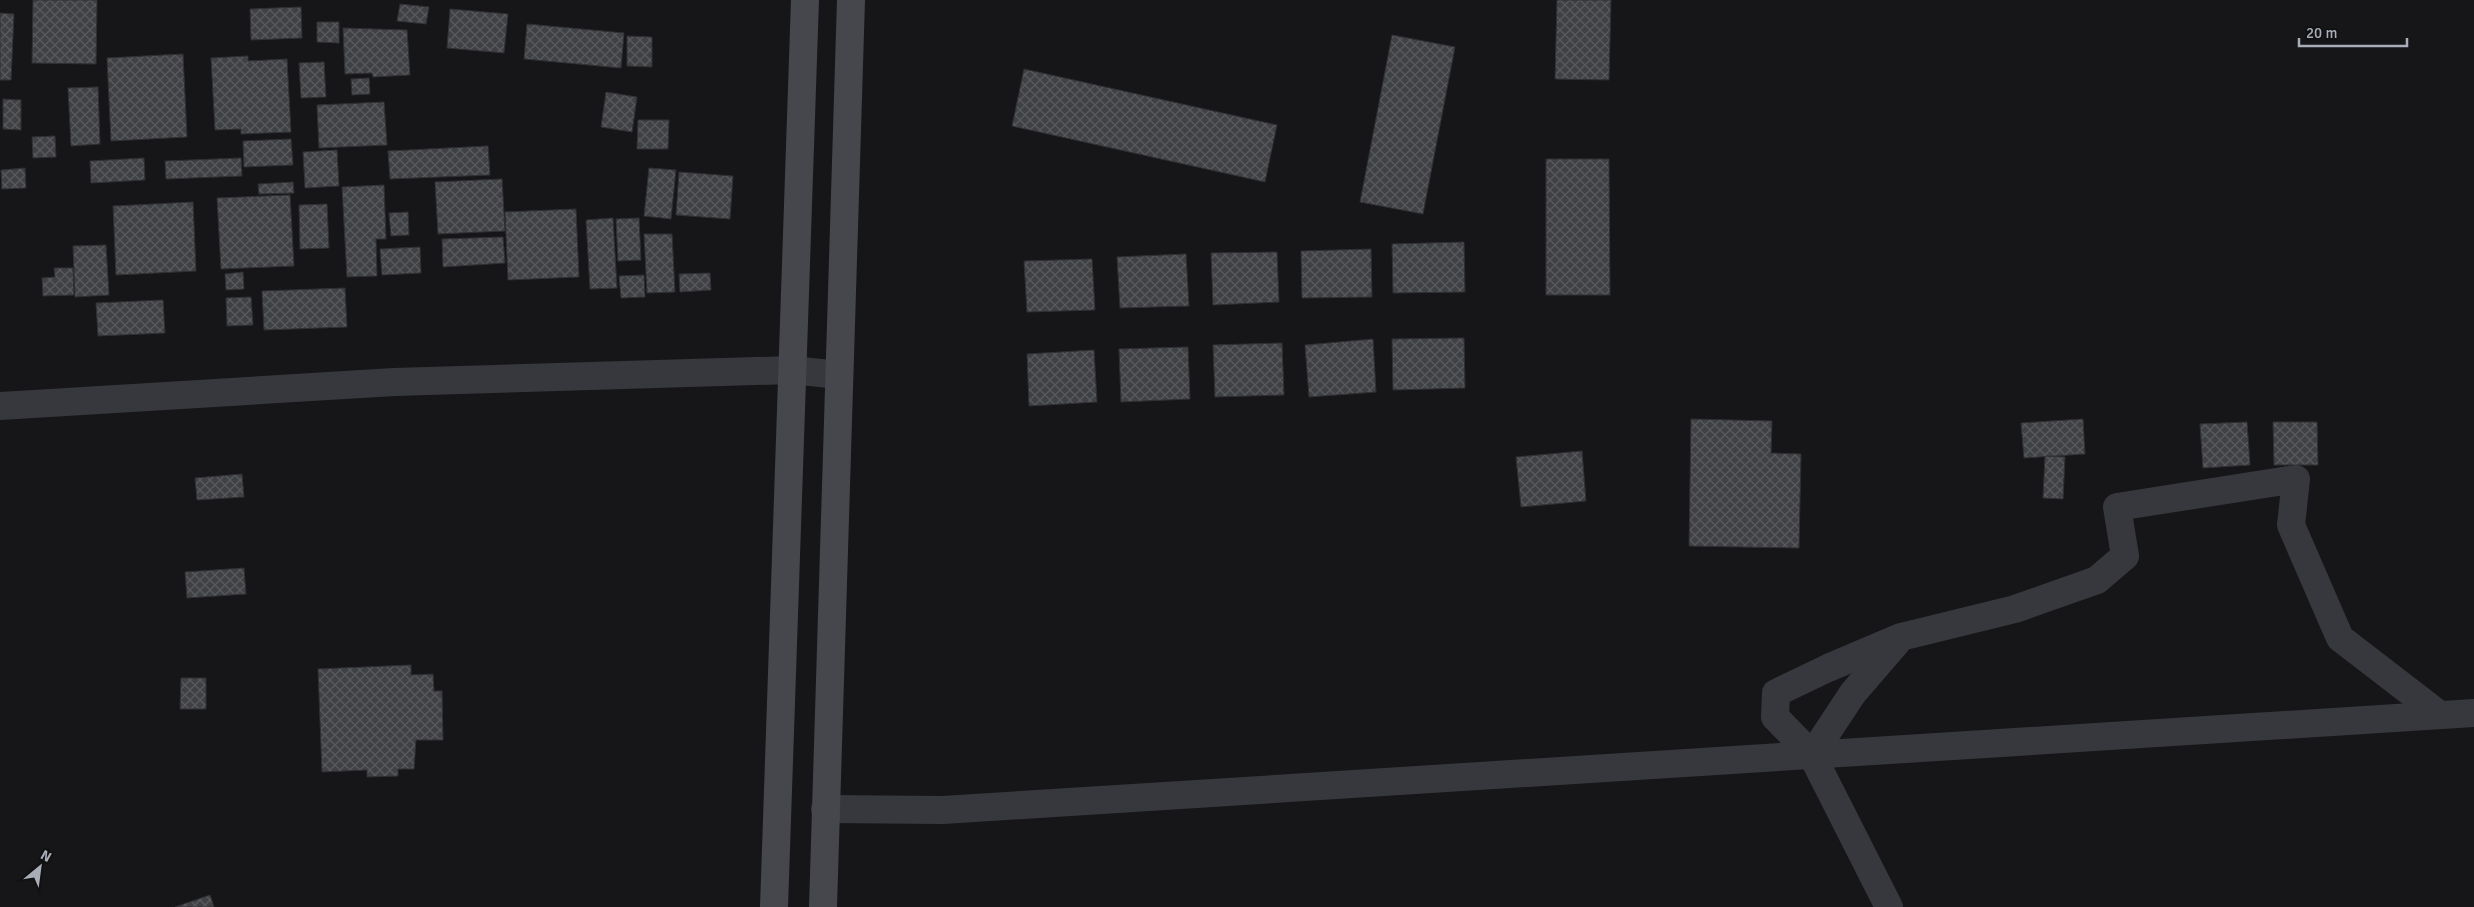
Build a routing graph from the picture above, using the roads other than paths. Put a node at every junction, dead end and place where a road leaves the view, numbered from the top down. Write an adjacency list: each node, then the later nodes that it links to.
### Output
1 (805, 0): 3 (main road)
2 (851, 0): 4 (main road)
3 (792, 370): 4 (street); 5 (street); 11 (main road)
4 (840, 375): 10 (main road)
5 (0, 406)
6 (1901, 637): 8 (street); 9 (street); 9 (street)
7 (2474, 713): 8 (street)
8 (2440, 715): 9 (street)
9 (1812, 755): 10 (street); 13 (street)
10 (825, 809): 12 (main road)
11 (774, 907)
12 (823, 907)
13 (1889, 907)

